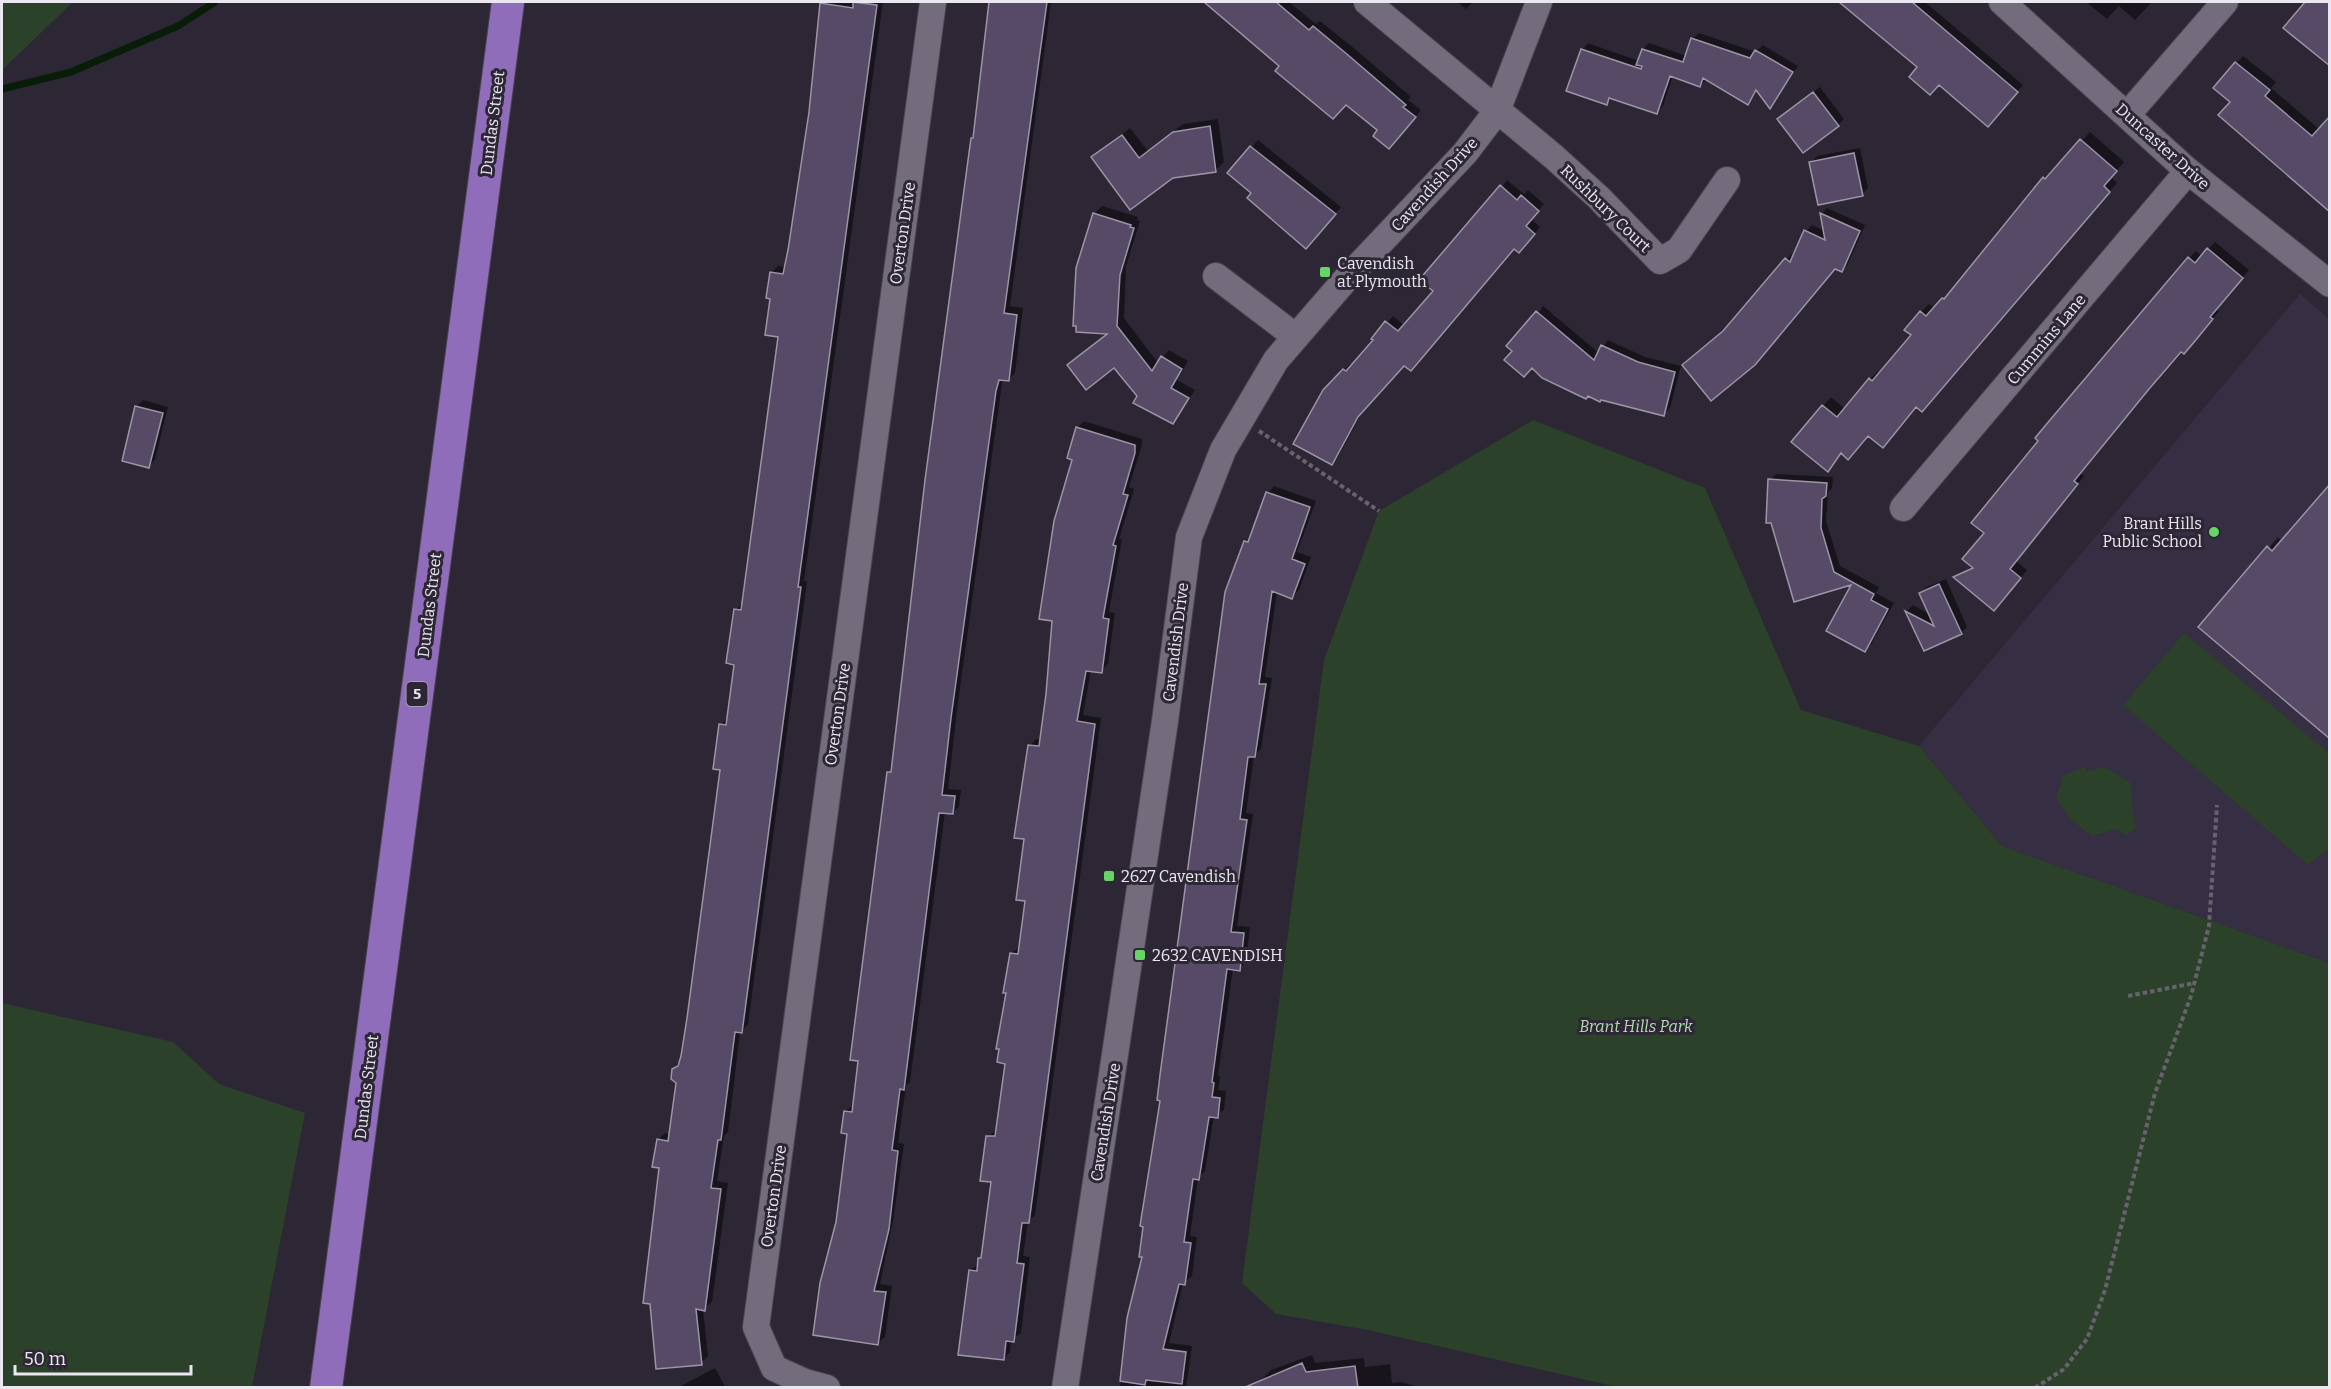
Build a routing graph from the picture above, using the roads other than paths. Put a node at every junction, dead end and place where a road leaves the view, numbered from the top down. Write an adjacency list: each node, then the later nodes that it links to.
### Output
1 (508, 2): 15 (main road, Dundas Street / 5)
2 (933, 2): 16 (street, Overton Drive)
3 (1366, 2): 7 (street)
4 (1539, 2): 7 (street, Cavendish Drive)
5 (2002, 2): 8 (street, Duncaster Drive)
6 (2225, 2): 8 (street)
7 (1497, 111): 10 (street, Rushbury Court); 13 (street, Cavendish Drive)
8 (2128, 114): 9 (street, Duncaster Drive)
9 (2188, 171): 12 (street, Duncaster Drive); 14 (street, Cummins Lane)
10 (1727, 180)
11 (1216, 276): 13 (street)
12 (2330, 284)
13 (1296, 337): 17 (street, Cavendish Drive)
14 (1903, 508)
15 (326, 1388)
16 (827, 1388)
17 (1065, 1388)

